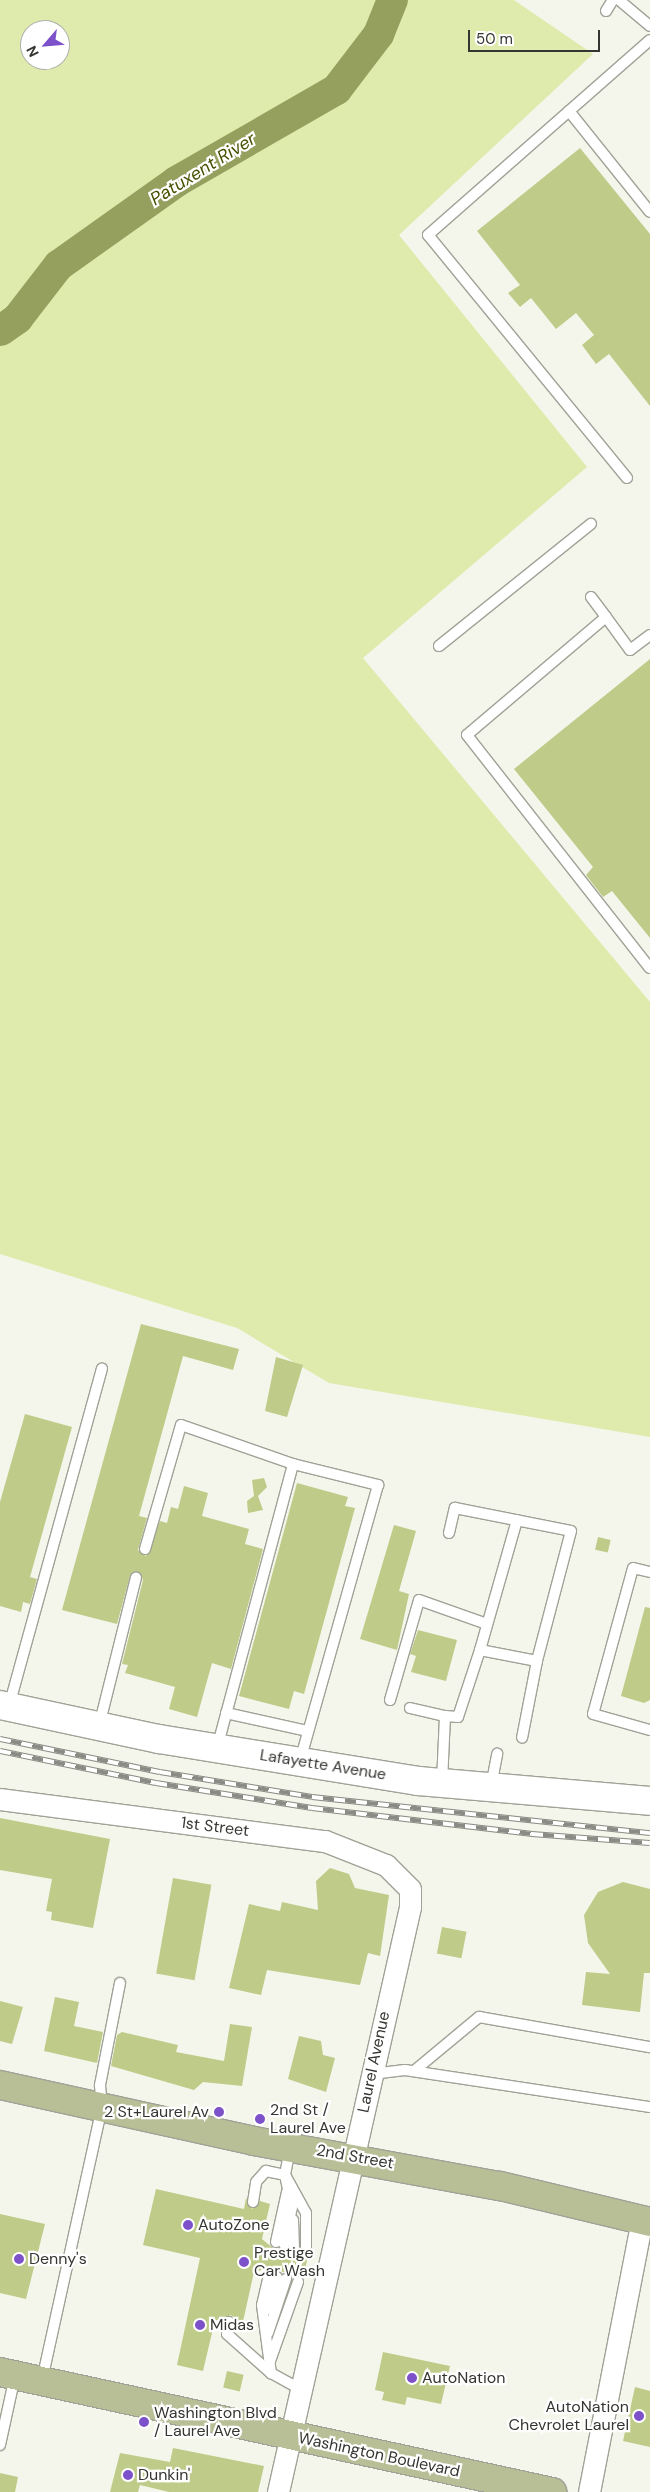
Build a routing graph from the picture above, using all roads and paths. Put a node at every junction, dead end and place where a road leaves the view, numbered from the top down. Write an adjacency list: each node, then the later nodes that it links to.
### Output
1 (613, 0): 3 (lane)
2 (619, 0): 4 (lane)
3 (606, 11)
4 (650, 26)
5 (650, 40): 6 (lane)
6 (569, 111): 7 (lane); 8 (lane)
7 (650, 212)
8 (627, 478)
9 (591, 524): 13 (lane)
10 (591, 597): 11 (lane)
11 (606, 618): 12 (lane); 14 (lane)
12 (650, 635)
13 (439, 646)
14 (650, 968)
15 (102, 1369): 26 (lane)
16 (293, 1464): 19 (lane); 28 (lane); 32 (lane)
17 (518, 1520): 18 (lane); 22 (lane); 24 (lane)
18 (449, 1533)
19 (145, 1549)
20 (650, 1572): 31 (lane)
21 (136, 1578): 30 (lane)
22 (487, 1624): 23 (lane); 25 (lane)
23 (480, 1650): 24 (lane); 29 (lane)
24 (537, 1661): 33 (lane)
25 (390, 1700)
26 (4, 1706): 30 (street, Lafayette Avenue)
27 (410, 1708): 29 (lane)
28 (226, 1714): 32 (lane); 34 (lane)
29 (445, 1716): 37 (lane)
30 (99, 1727): 34 (street, Lafayette Avenue)
31 (650, 1730)
32 (308, 1731): 36 (lane)
33 (522, 1738)
34 (217, 1748): 36 (street, Lafayette Avenue)
35 (497, 1754): 38 (lane)
36 (299, 1762): 37 (street, Lafayette Avenue)
37 (442, 1784): 38 (street, Lafayette Avenue)
38 (490, 1790): 39 (street, Lafayette Avenue)
39 (649, 1797)
40 (0, 1799): 41 (street, 1st Street)
41 (411, 1895): 45 (street, Laurel Avenue)
42 (120, 1983): 48 (lane)
43 (650, 2047): 44 (lane)
44 (414, 2071): 45 (lane); 47 (lane)
45 (371, 2074): 50 (street, Laurel Avenue)
46 (0, 2085): 48 (main road, 2nd Street)
47 (650, 2107)
48 (102, 2108): 49 (main road, 2nd Street); 62 (lane)
49 (290, 2146): 50 (main road, 2nd Street); 51 (lane)
50 (353, 2156): 54 (main road, 2nd Street); 63 (street, Laurel Avenue)
51 (285, 2175): 52 (lane); 53 (lane); 55 (lane)
52 (287, 2192): 52 (lane)
53 (253, 2202)
54 (646, 2221): 68 (street)
55 (306, 2250)
56 (298, 2282): 59 (lane)
57 (229, 2322): 61 (lane)
58 (266, 2332): 58 (lane); 59 (lane)
59 (270, 2362): 61 (lane)
60 (8, 2373): 62 (main road, Washington Boulevard); 65 (lane)
61 (271, 2373): 63 (lane)
62 (42, 2381): 64 (main road, Washington Boulevard)
63 (302, 2390): 64 (street, Laurel Avenue)
64 (292, 2437): 66 (main road, Washington Boulevard); 67 (street, Laurel Avenue)
65 (0, 2445)
66 (547, 2491)
67 (278, 2492)
68 (589, 2492)

